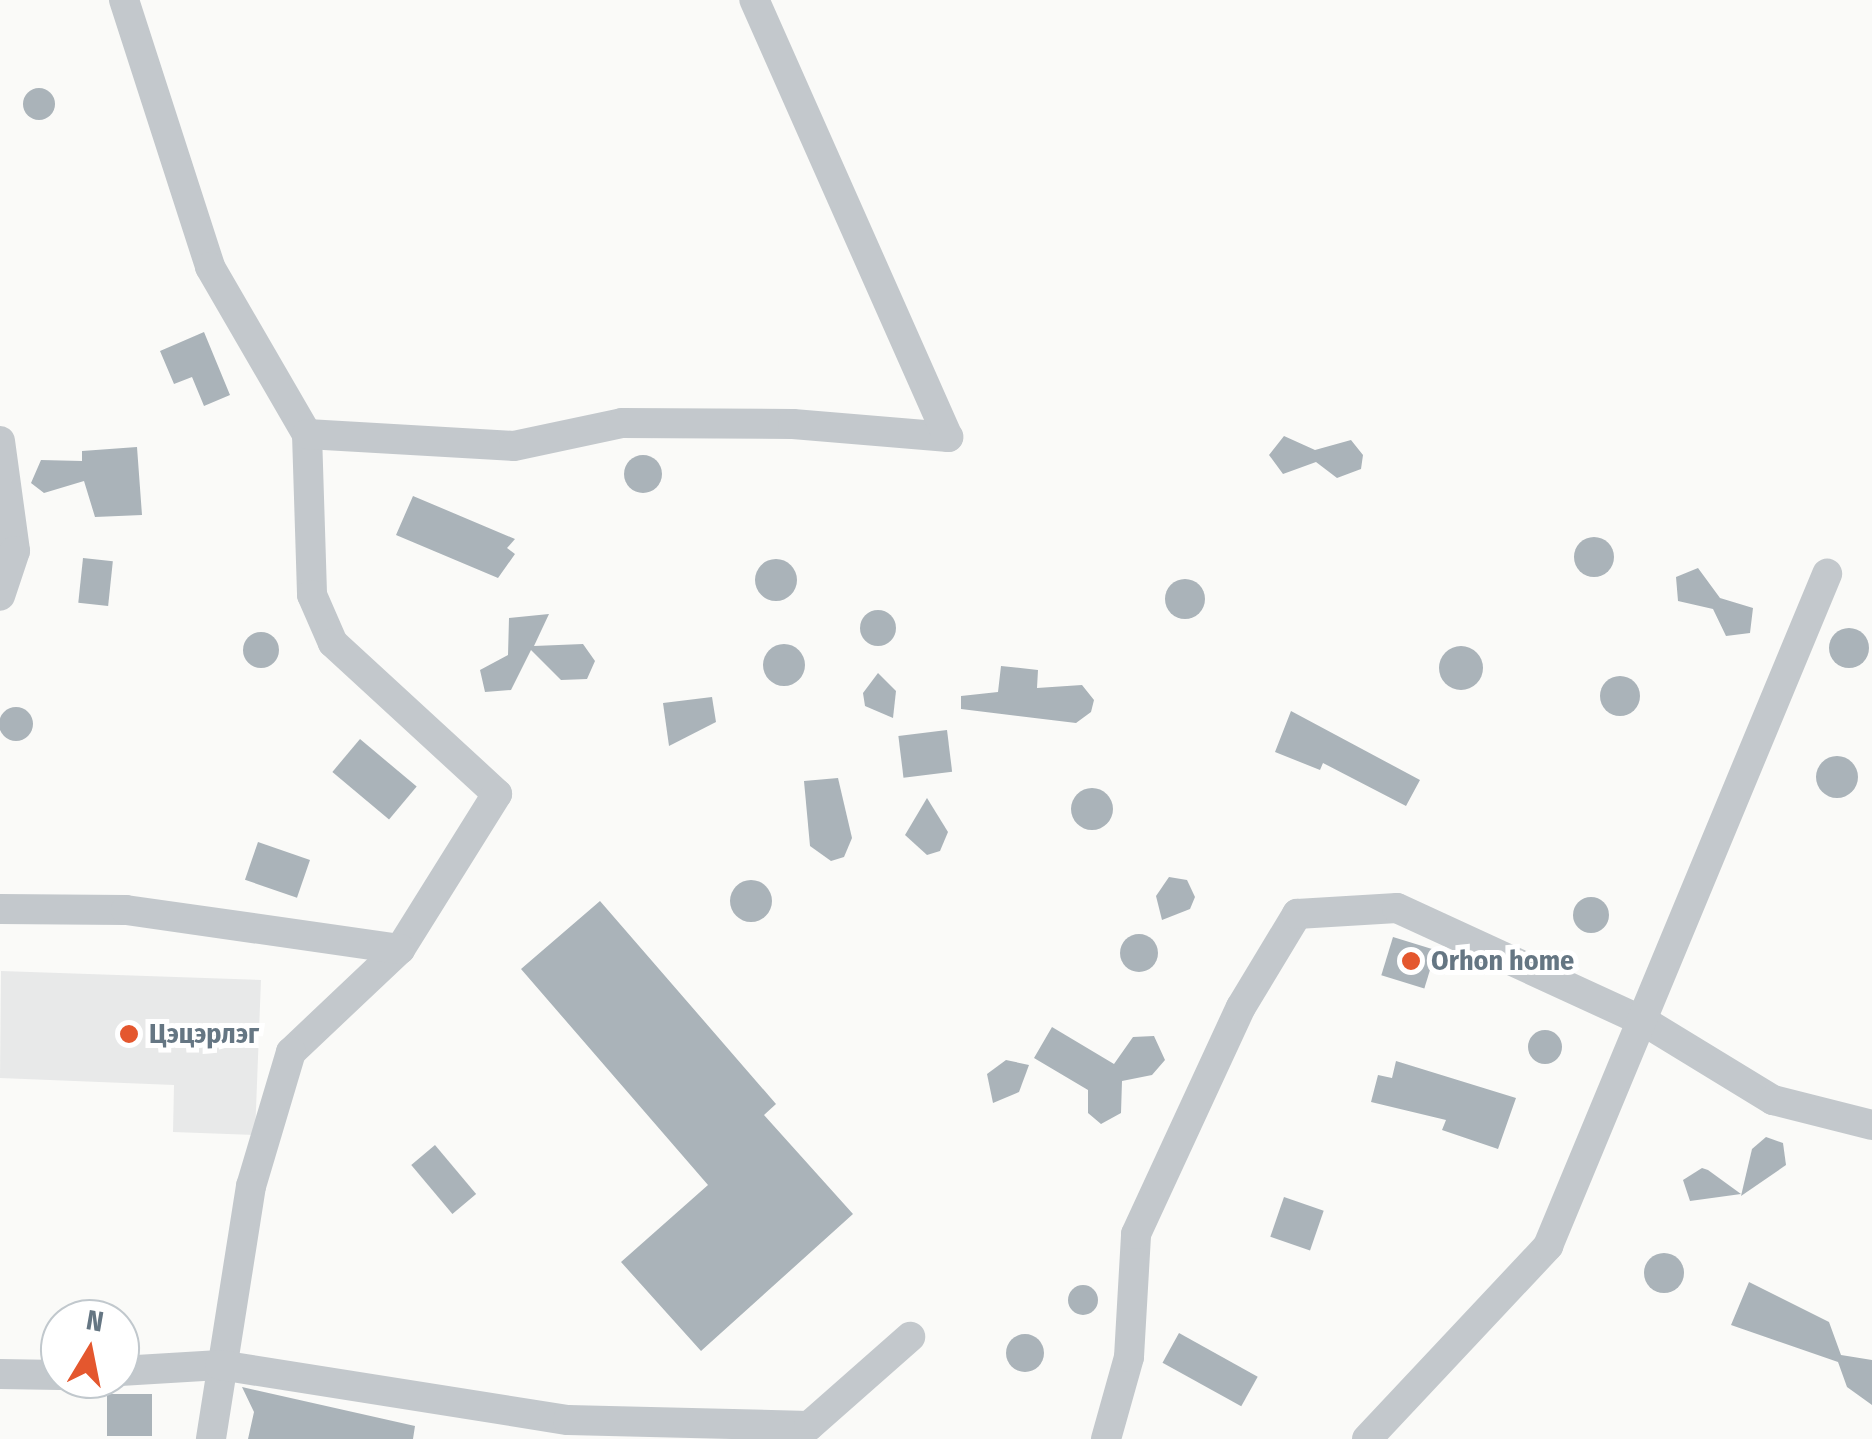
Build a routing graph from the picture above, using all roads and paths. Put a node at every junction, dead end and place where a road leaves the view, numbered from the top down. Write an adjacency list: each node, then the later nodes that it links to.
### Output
1 (124, 0): 3 (street)
2 (754, 0): 3 (street)
3 (306, 434): 8 (street)
4 (0, 441): 6 (street)
5 (1827, 574): 9 (street)
6 (0, 596)
7 (0, 908): 8 (street)
8 (400, 949): 12 (street)
9 (1646, 1022): 10 (street); 17 (street); 18 (street)
10 (1872, 1125)
11 (910, 1338): 12 (street)
12 (220, 1365): 13 (street); 16 (street)
13 (140, 1370)
14 (0, 1374): 15 (street)
15 (40, 1375)
16 (211, 1439)
17 (1106, 1439)
18 (1367, 1439)

